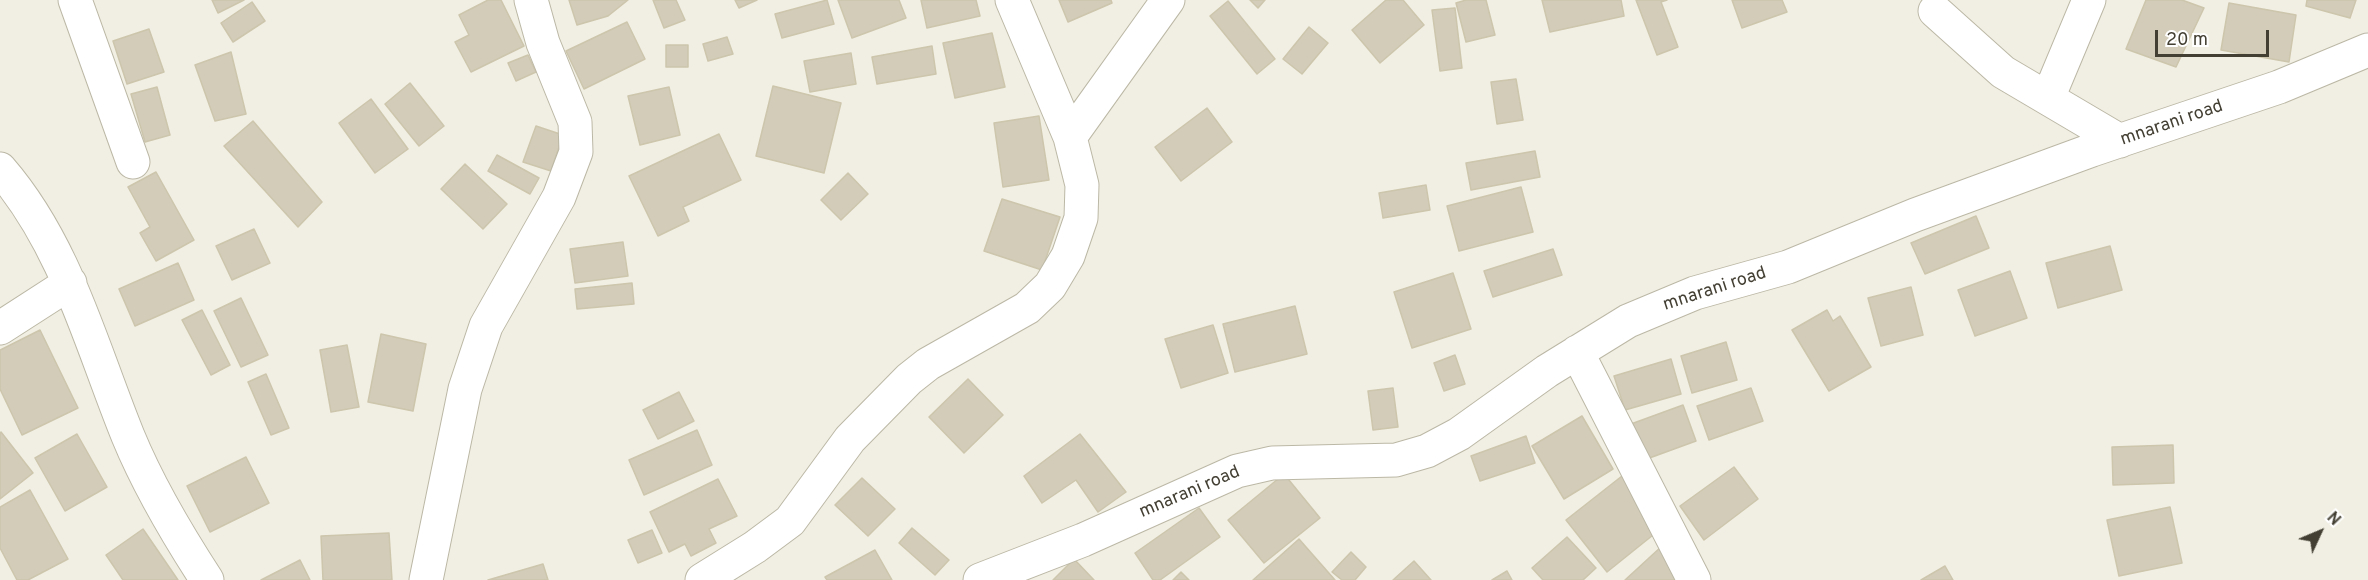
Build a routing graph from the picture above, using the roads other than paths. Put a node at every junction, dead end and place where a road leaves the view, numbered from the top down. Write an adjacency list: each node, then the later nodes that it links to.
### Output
1 (75, 0): 11 (street)
2 (531, 0): 17 (street)
3 (1012, 0): 9 (street)
4 (1168, 0): 9 (street)
5 (2089, 0): 8 (street)
6 (1935, 11): 8 (street)
7 (2368, 50): 10 (street, mnarani road)
8 (2048, 98): 10 (street)
9 (1070, 137): 18 (street)
10 (2120, 141): 15 (street, mnarani road)
11 (133, 162)
12 (0, 169): 13 (street)
13 (70, 283): 14 (street); 16 (street)
14 (0, 328)
15 (1577, 352): 19 (street, mnarani road); 20 (street)
16 (207, 580)
17 (426, 580)
18 (702, 580)
19 (980, 580)
20 (1694, 580)

